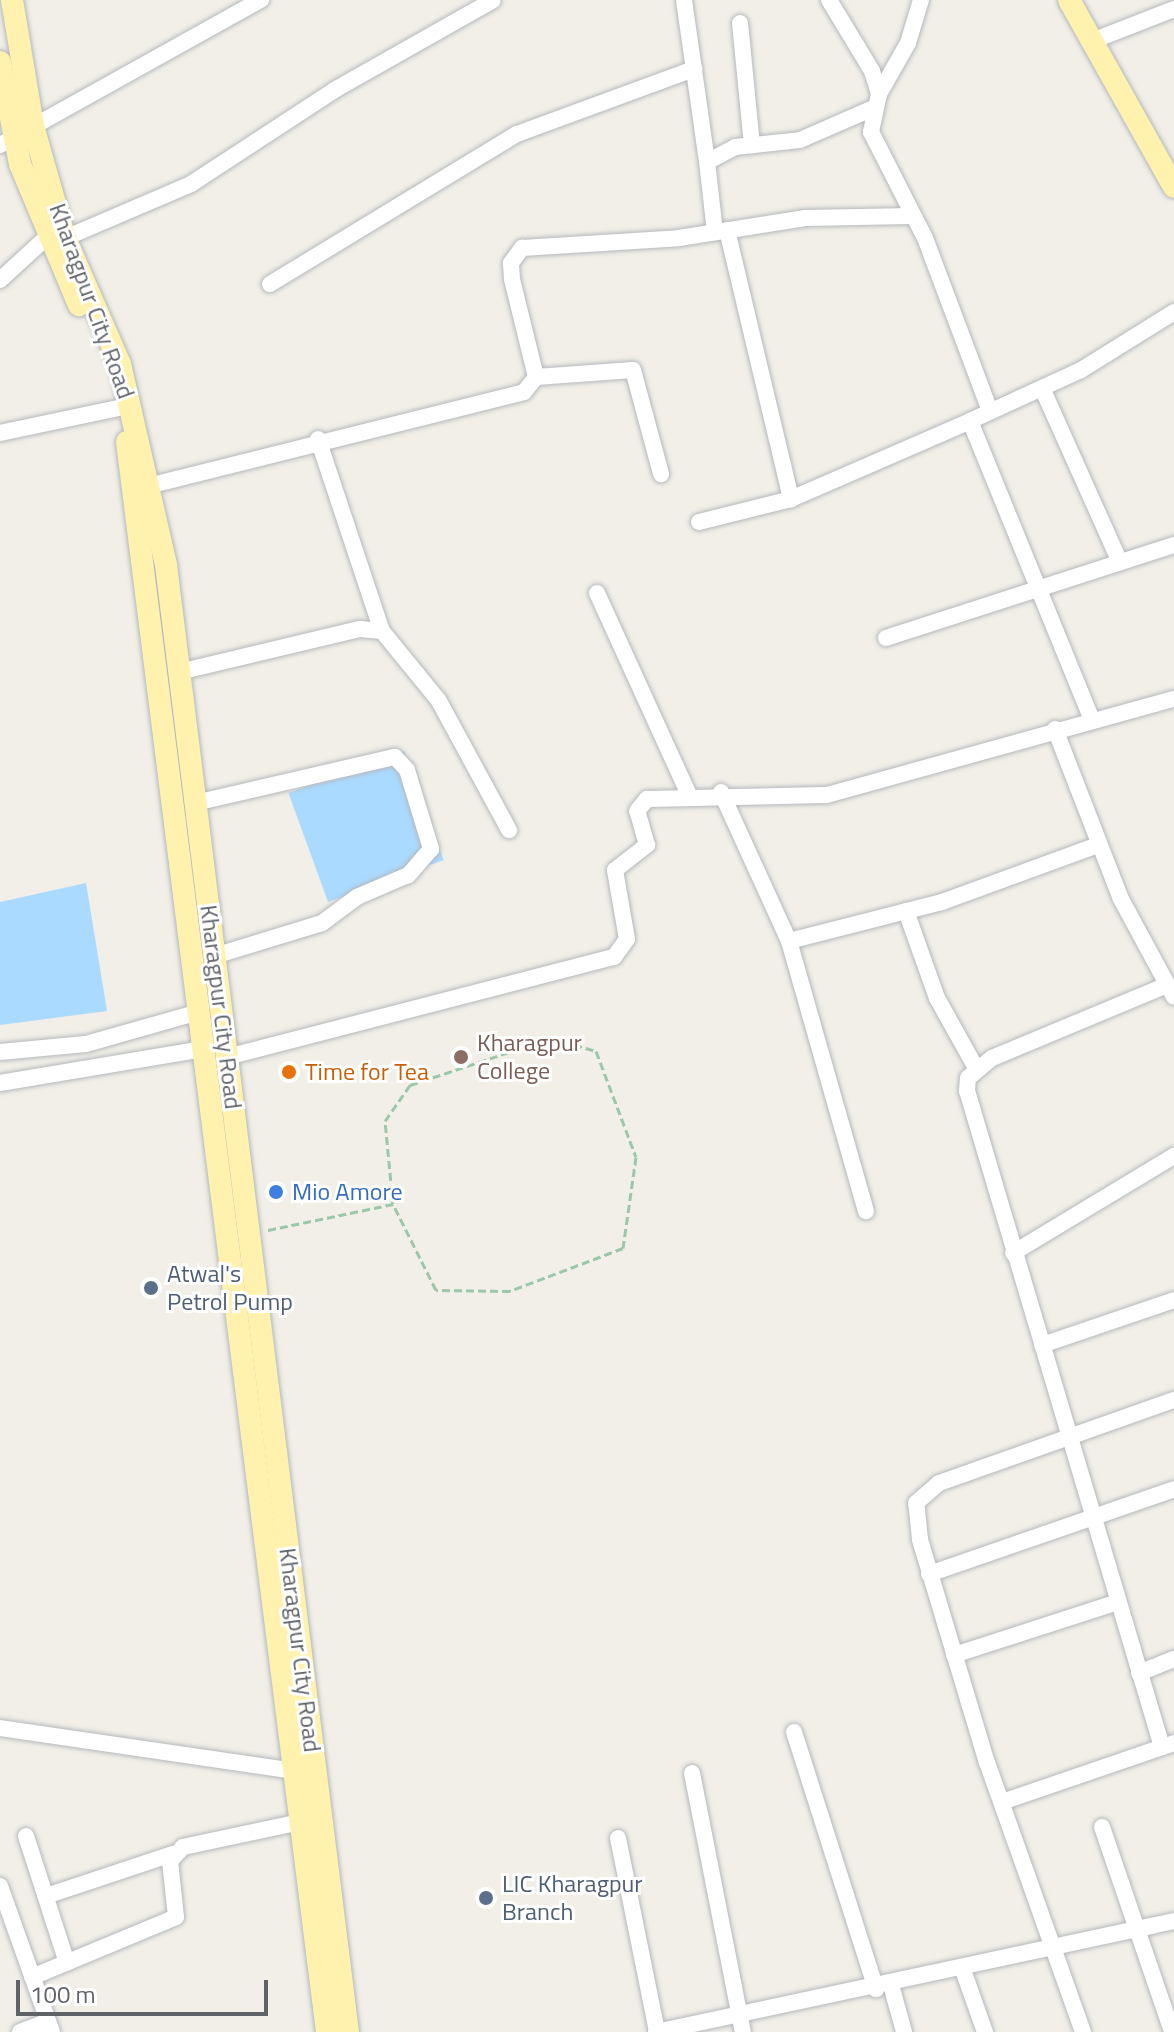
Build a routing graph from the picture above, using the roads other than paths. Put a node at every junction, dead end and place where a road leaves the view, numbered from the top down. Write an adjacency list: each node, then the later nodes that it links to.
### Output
1 (12, 0): 14 (main road, Kharagpur City Road)
2 (261, 0): 14 (street)
3 (493, 0): 20 (street)
4 (684, 0): 12 (street)
5 (829, 0): 13 (street)
6 (921, 0): 13 (street)
7 (1069, 0): 10 (main road)
8 (1174, 9): 10 (street)
9 (740, 23): 15 (street)
10 (1092, 41): 17 (main road)
11 (0, 62): 14 (main road)
12 (694, 69): 16 (street); 22 (street)
13 (878, 101): 15 (street); 18 (street)
14 (15, 136): 20 (main road, Kharagpur City Road)
15 (752, 145): 16 (street)
16 (707, 162): 19 (street)
17 (1174, 187)
18 (912, 216): 19 (street); 27 (street)
19 (721, 231): 24 (street); 33 (street)
20 (56, 237): 21 (street); 26 (main road); 32 (main road, Kharagpur City Road)
21 (0, 280)
22 (270, 284)
23 (1174, 312): 25 (street)
24 (536, 377): 30 (street); 31 (street)
25 (1042, 388): 27 (street); 36 (street)
26 (119, 408): 29 (street); 54 (main road)
27 (990, 411): 28 (street)
28 (970, 421): 33 (street); 37 (street)
29 (0, 433)
30 (318, 439): 32 (street); 39 (street)
31 (661, 474)
32 (152, 485): 41 (main road, Kharagpur City Road)
33 (791, 499): 34 (street)
34 (699, 522)
35 (1174, 545): 36 (street)
36 (1120, 562): 37 (street)
37 (1039, 586): 40 (street); 43 (street)
38 (597, 593): 46 (street)
39 (382, 631): 41 (street); 48 (street)
40 (886, 638)
41 (179, 672): 47 (main road, Kharagpur City Road)
42 (1174, 699): 43 (street)
43 (1092, 720): 44 (street)
44 (1055, 729): 45 (street); 49 (street)
45 (721, 792): 46 (street); 51 (street)
46 (688, 793): 57 (street)
47 (195, 803): 52 (main road, Kharagpur City Road); 52 (street)
48 (509, 830)
49 (1098, 845): 50 (street); 53 (street)
50 (906, 911): 51 (street); 58 (street)
51 (789, 941): 61 (street)
52 (214, 956): 57 (main road, Kharagpur City Road)
53 (1171, 991): 58 (street)
54 (199, 1012): 55 (main road); 56 (street)
55 (203, 1049): 59 (street); 77 (main road)
56 (0, 1052)
57 (227, 1057): 98 (main road, Kharagpur City Road)
58 (976, 1068): 62 (street)
59 (0, 1083)
60 (1174, 1156): 62 (street)
61 (866, 1211)
62 (1013, 1253): 64 (street)
63 (1174, 1300): 64 (street)
64 (1042, 1345): 66 (street)
65 (1174, 1400): 66 (street)
66 (1069, 1438): 68 (street); 69 (street)
67 (1174, 1489): 68 (street)
68 (1092, 1515): 69 (street); 70 (street)
69 (929, 1574): 71 (street)
70 (1118, 1602): 71 (street); 73 (street)
71 (954, 1655): 79 (street)
72 (1174, 1659): 73 (street)
73 (1139, 1673): 76 (street)
74 (0, 1728): 77 (street)
75 (794, 1732): 93 (street)
76 (1168, 1745): 79 (street)
77 (294, 1771): 80 (main road)
78 (692, 1773): 94 (street)
79 (1002, 1802): 89 (street)
80 (301, 1822): 84 (street); 97 (main road)
81 (1102, 1827): 88 (street)
82 (26, 1836): 86 (street)
83 (618, 1838): 99 (street)
84 (172, 1854): 86 (street); 90 (street)
85 (0, 1886): 92 (street)
86 (46, 1896): 90 (street)
87 (1174, 1921): 88 (street)
88 (1138, 1930): 89 (street); 103 (street)
89 (1057, 1949): 91 (street); 102 (street)
90 (67, 1963): 92 (street)
91 (963, 1970): 93 (street); 101 (street)
92 (32, 1977): 95 (street)
93 (883, 1987): 94 (street); 100 (street)
94 (741, 2025): 99 (street)
95 (50, 2026): 96 (street)
96 (20, 2032)
97 (327, 2032)
98 (348, 2032)
99 (662, 2032)
100 (904, 2032)
101 (985, 2032)
102 (1083, 2032)
103 (1172, 2032)

